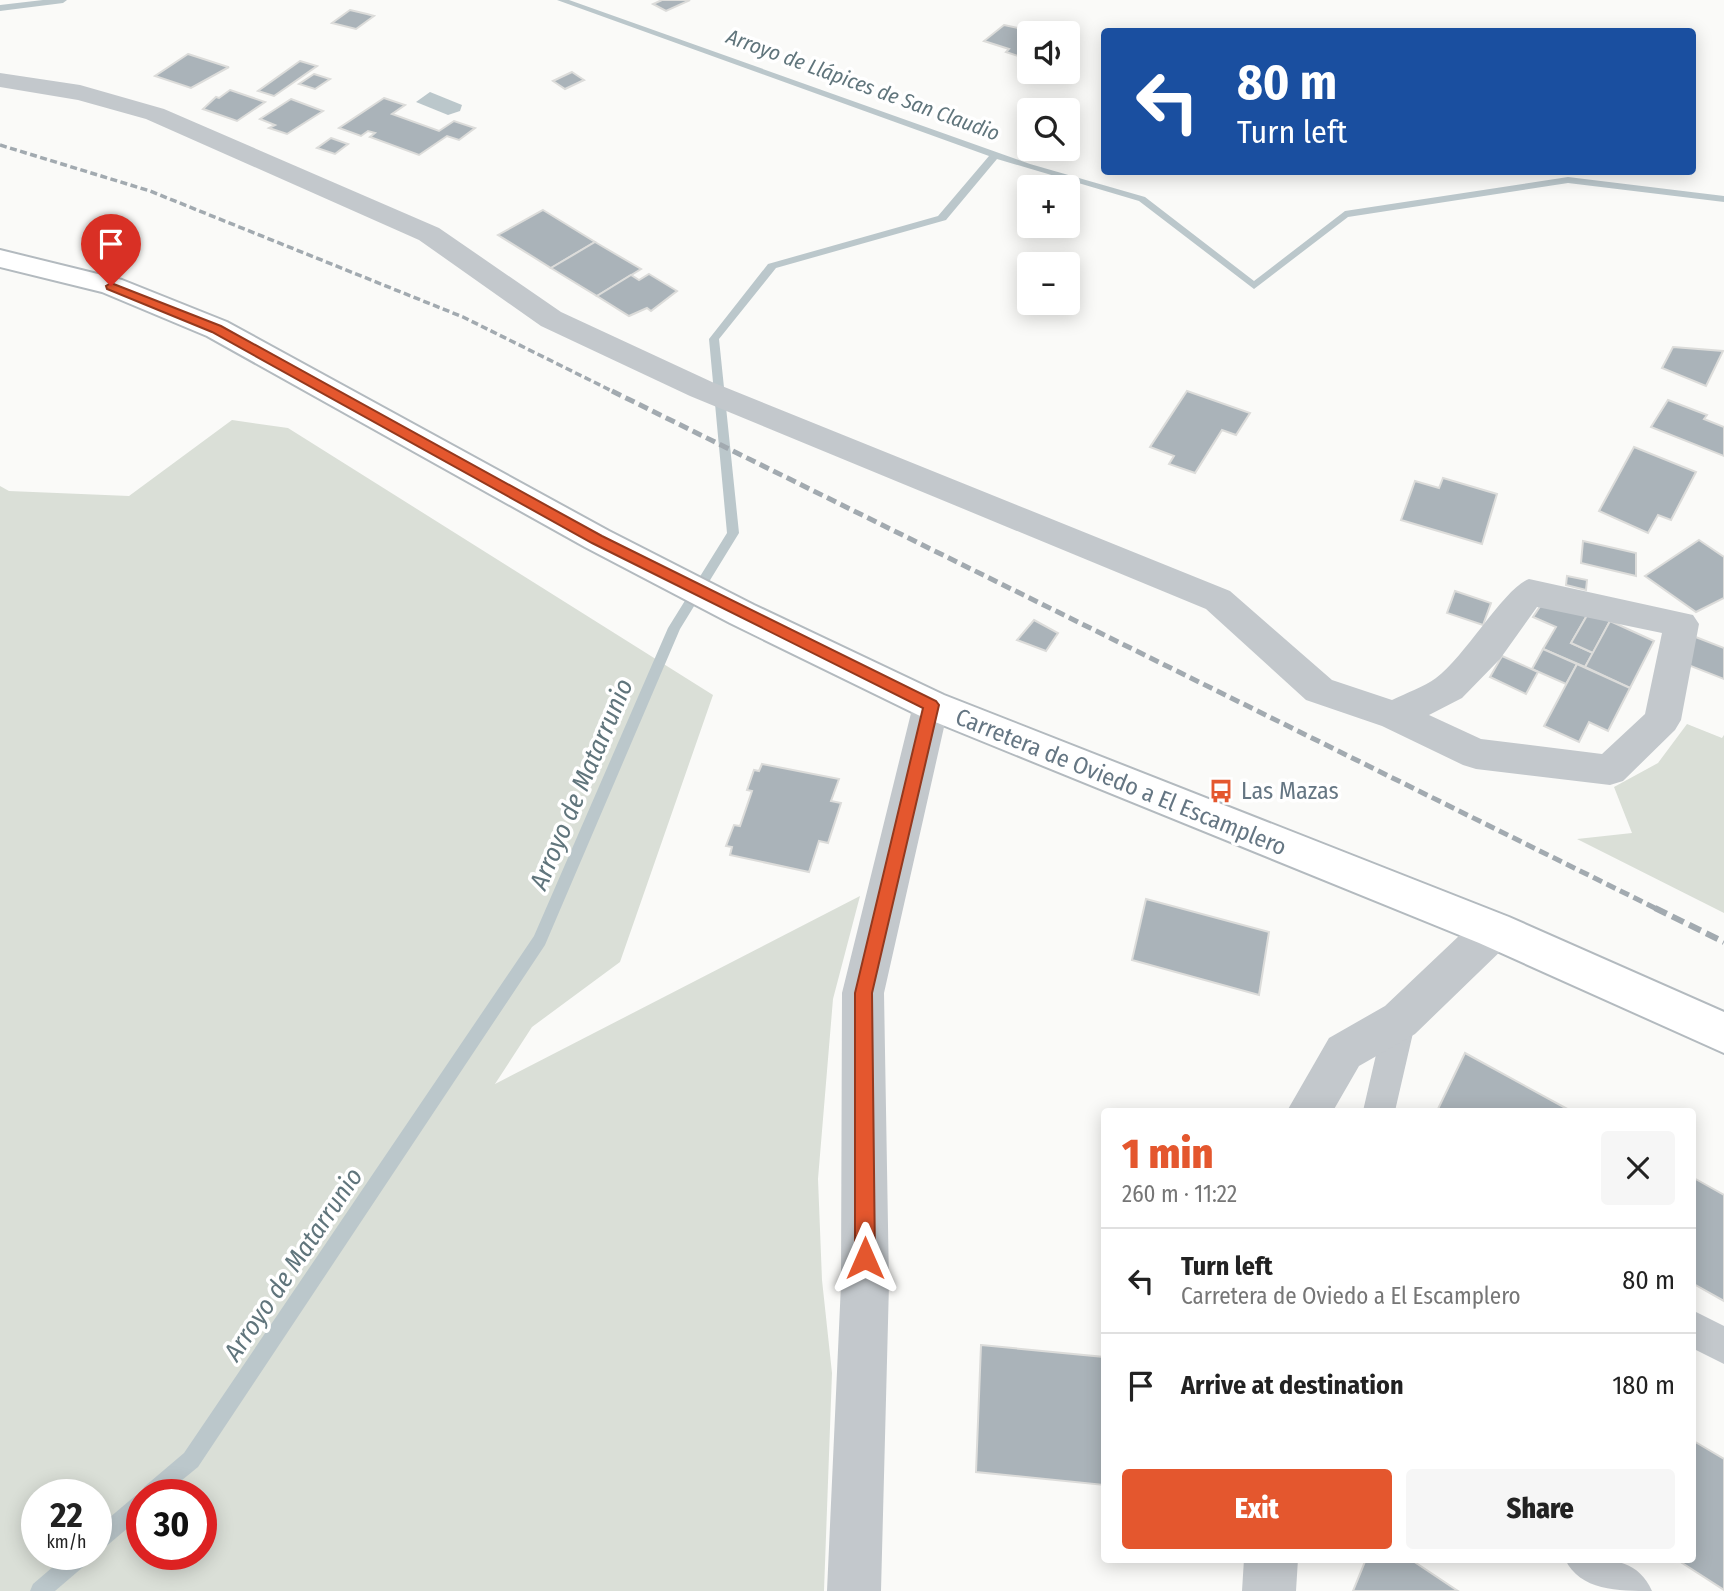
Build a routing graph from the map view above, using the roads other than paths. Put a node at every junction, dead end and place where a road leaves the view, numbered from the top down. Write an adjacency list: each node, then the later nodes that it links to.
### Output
1 (0, 80): 4 (street)
2 (0, 258): 3 (street, Carretera de Oviedo a El Escamplero)
3 (931, 705): 5 (street, Carretera de Oviedo a El Escamplero); 14 (street)
4 (1395, 716): 4 (street)
5 (1494, 930): 6 (street); 7 (street, Carretera de Oviedo a El Escamplero)
6 (1400, 1020): 8 (street); 9 (lane)
7 (1724, 1033)
8 (1310, 1108)
9 (1380, 1108)
10 (1696, 1330): 11 (lane)
11 (1724, 1346)
12 (1271, 1563): 15 (street)
13 (1590, 1563): 16 (lane)
14 (854, 1591)
15 (1269, 1591)
16 (1632, 1591)

